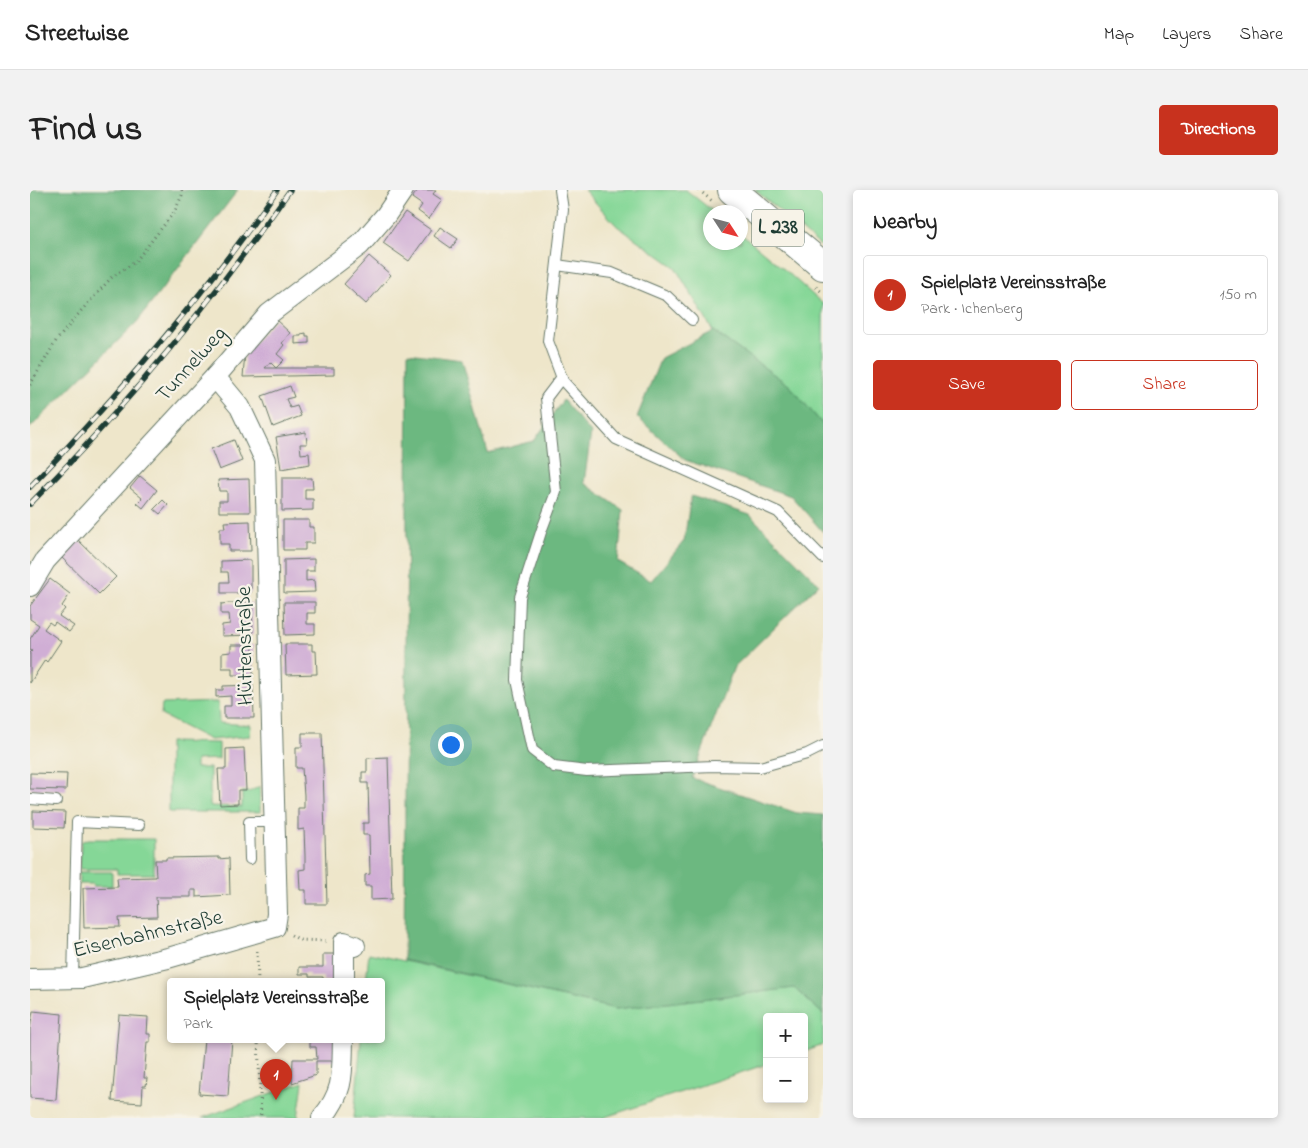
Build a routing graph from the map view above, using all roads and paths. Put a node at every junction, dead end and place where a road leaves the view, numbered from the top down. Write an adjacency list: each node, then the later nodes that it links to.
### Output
1 (182, 190): 10 (path)
2 (403, 190): 8 (street, Tunnelweg)
3 (560, 190): 5 (lane)
4 (732, 190): 6 (main road, L 238)
5 (557, 265): 7 (lane); 9 (lane)
6 (823, 266)
7 (692, 320)
8 (216, 377): 12 (street, Tunnelweg); 16 (street, Hüttenstraße)
9 (562, 377): 11 (lane); 13 (lane)
10 (30, 385)
11 (823, 558)
12 (30, 586)
13 (823, 746)
14 (30, 799): 15 (lane)
15 (56, 801)
16 (273, 822): 18 (lane); 19 (street, Hüttenstraße)
17 (139, 825): 21 (lane)
18 (250, 859)
19 (266, 930): 20 (path); 21 (street, Eisenbahnstraße); 22 (path)
20 (350, 944): 23 (street)
21 (73, 978): 24 (street, Eisenbahnstraße)
22 (258, 978)
23 (344, 978)
24 (30, 979)
25 (258, 1043): 27 (path)
26 (343, 1043): 28 (street)
27 (260, 1118)
28 (322, 1118)

